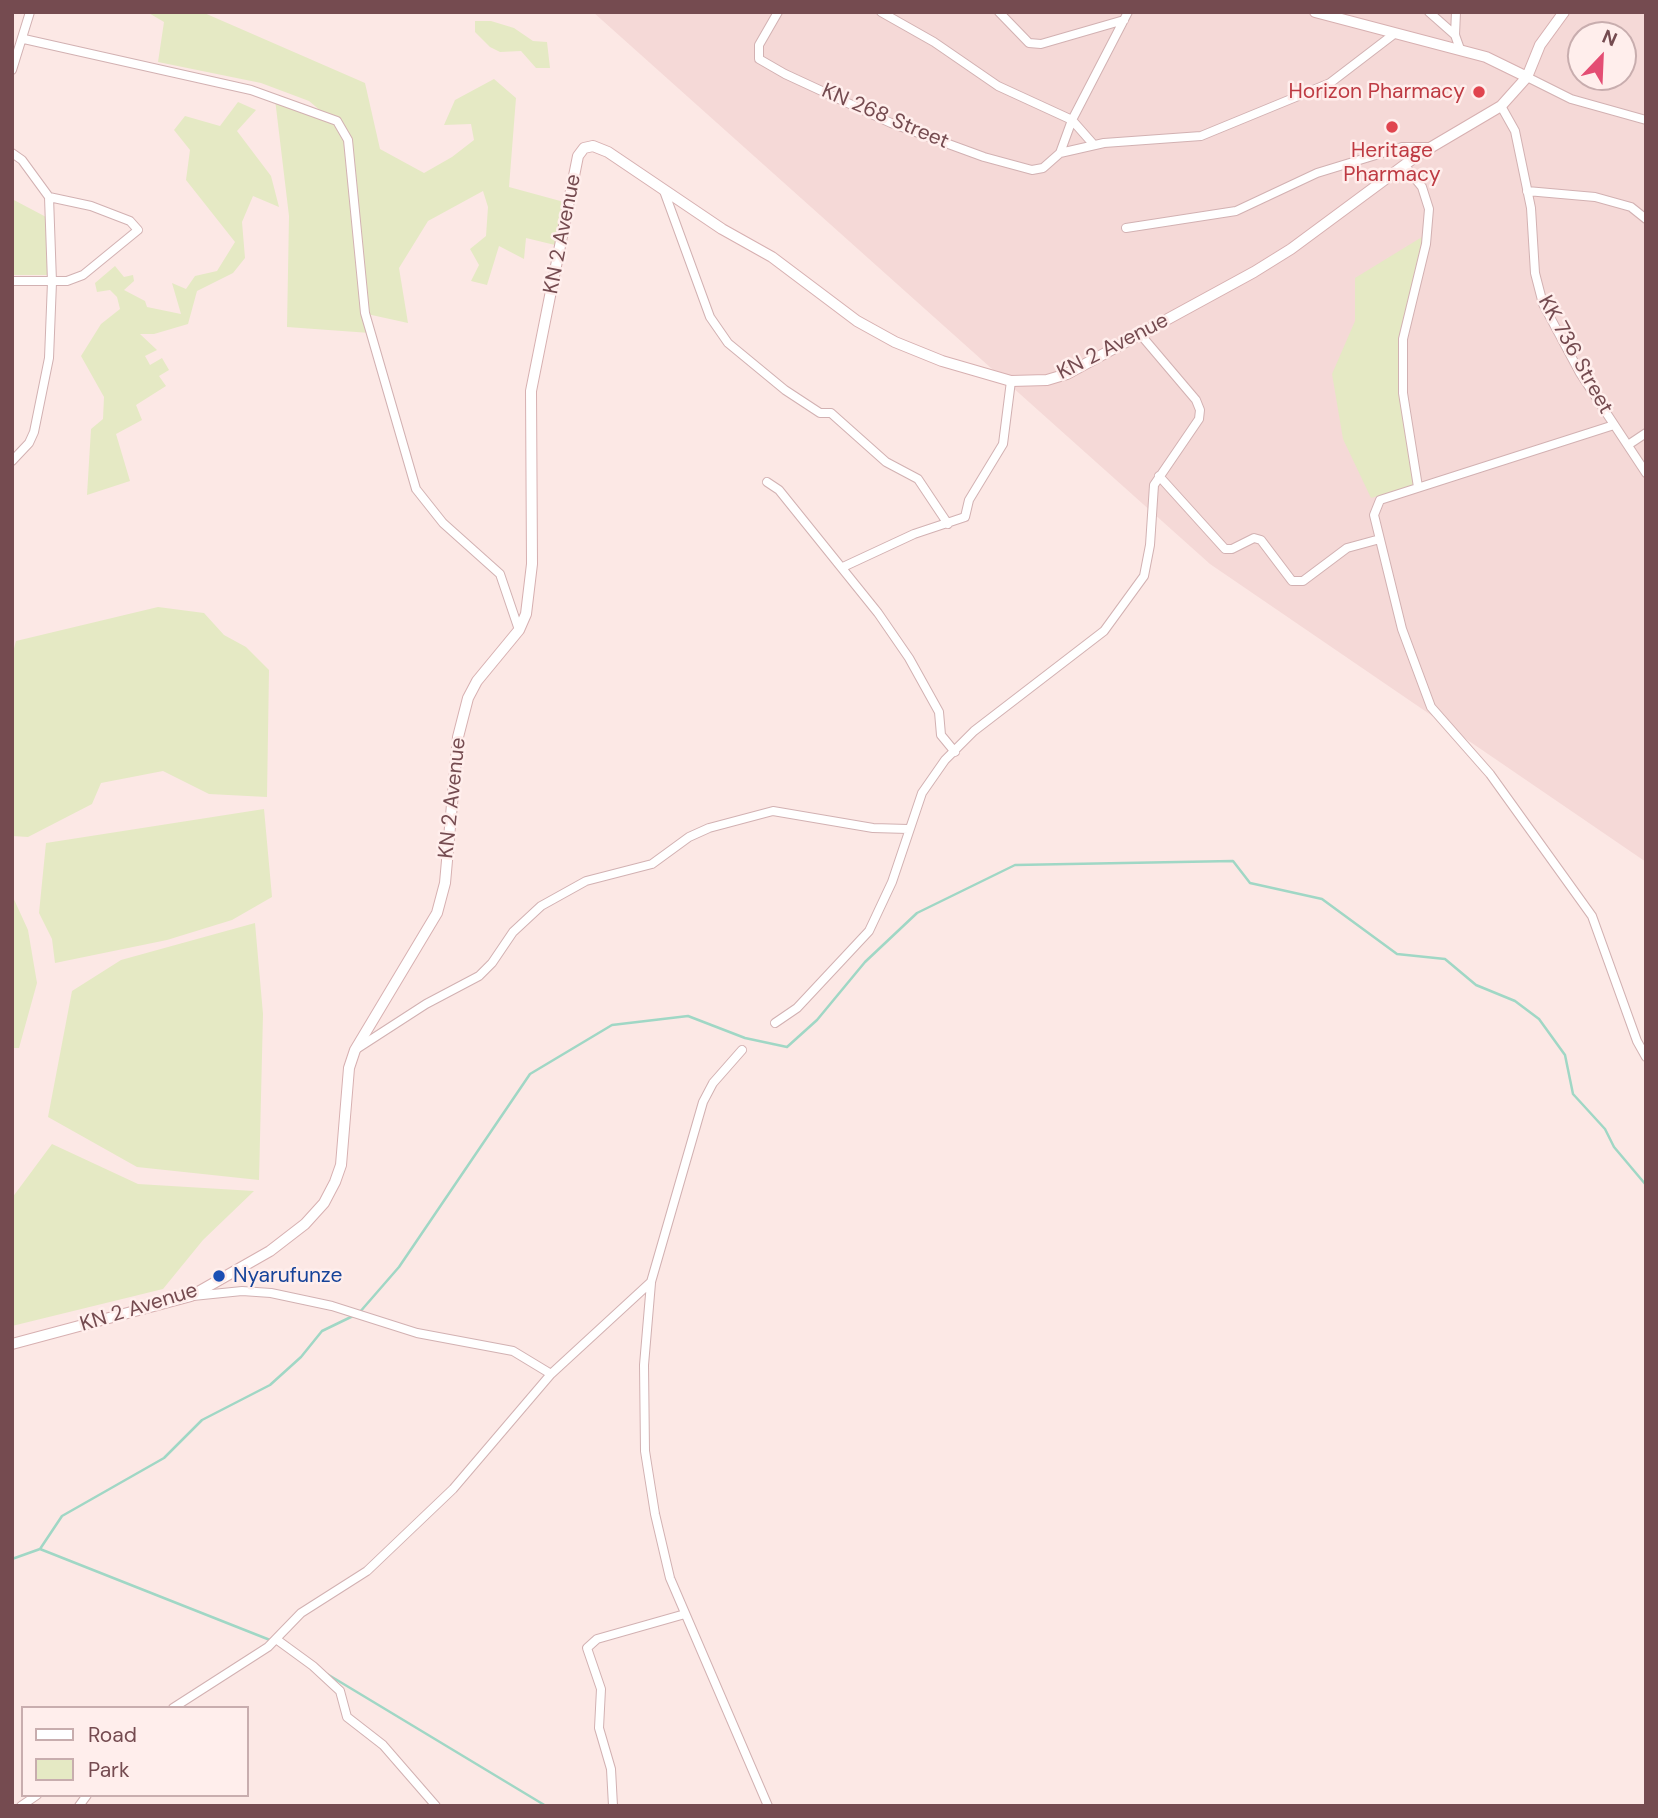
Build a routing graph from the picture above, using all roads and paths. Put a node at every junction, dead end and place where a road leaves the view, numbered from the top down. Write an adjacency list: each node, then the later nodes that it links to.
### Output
1 (30, 12): 13 (street)
2 (778, 12): 23 (street, KN 268 Street)
3 (881, 12): 18 (street)
4 (999, 12): 9 (street)
5 (1315, 12): 10 (main road)
6 (1429, 12): 12 (street)
7 (1456, 12): 12 (street)
8 (1559, 15): 16 (main road, KN 2 Avenue)
9 (1126, 16): 18 (street)
10 (1349, 17): 11 (main road)
11 (1394, 34): 14 (main road); 20 (street)
12 (1455, 35): 14 (street)
13 (24, 39): 15 (street); 45 (street)
14 (1460, 49): 16 (main road)
15 (12, 70)
16 (1527, 77): 17 (main road, KN 2 Avenue); 19 (street)
17 (1502, 106): 21 (main road, KN 2 Avenue); 26 (street, KK 736 Street)
18 (1072, 120): 20 (street); 23 (street)
19 (1646, 120)
20 (1094, 145): 23 (street)
21 (1430, 147): 24 (main road, KN 2 Avenue); 29 (street)
22 (12, 153): 27 (street)
23 (1060, 153)
24 (1405, 166): 32 (main road, KN 2 Avenue); 41 (street)
25 (664, 191): 33 (main road, KN 2 Avenue); 42 (street); 45 (main road, KN 2 Avenue)
26 (1527, 191): 28 (street); 34 (street, KK 736 Street)
27 (49, 197): 31 (street); 31 (street)
28 (1646, 219)
29 (1126, 228)
30 (12, 281): 31 (street)
31 (52, 282): 37 (street)
32 (1140, 334): 33 (main road, KN 2 Avenue); 39 (street)
33 (1012, 381): 42 (street)
34 (1614, 425): 36 (street, KK 736 Street); 41 (street)
35 (1646, 433): 36 (street)
36 (1628, 445): 38 (street, KK 736 Street)
37 (12, 461)
38 (1646, 473)
39 (1159, 476): 43 (street); 46 (street)
40 (767, 482): 44 (street)
41 (1418, 487): 43 (street)
42 (948, 524): 44 (street)
43 (1380, 539): 51 (street)
44 (843, 567): 46 (street)
45 (519, 630): 49 (main road, KN 2 Avenue)
46 (955, 752): 47 (street)
47 (908, 829): 48 (street); 49 (street)
48 (775, 1023)
49 (355, 1050): 53 (main road, KN 2 Avenue)
50 (742, 1050): 52 (street)
51 (1646, 1057)
52 (651, 1282): 55 (street); 56 (street)
53 (191, 1296): 54 (main road, KN 2 Avenue); 55 (street)
54 (12, 1344)
55 (551, 1374): 57 (street)
56 (685, 1614): 60 (street); 61 (street)
57 (276, 1639): 58 (street); 59 (street)
58 (176, 1706)
59 (436, 1806)
60 (613, 1806)
61 (768, 1806)

